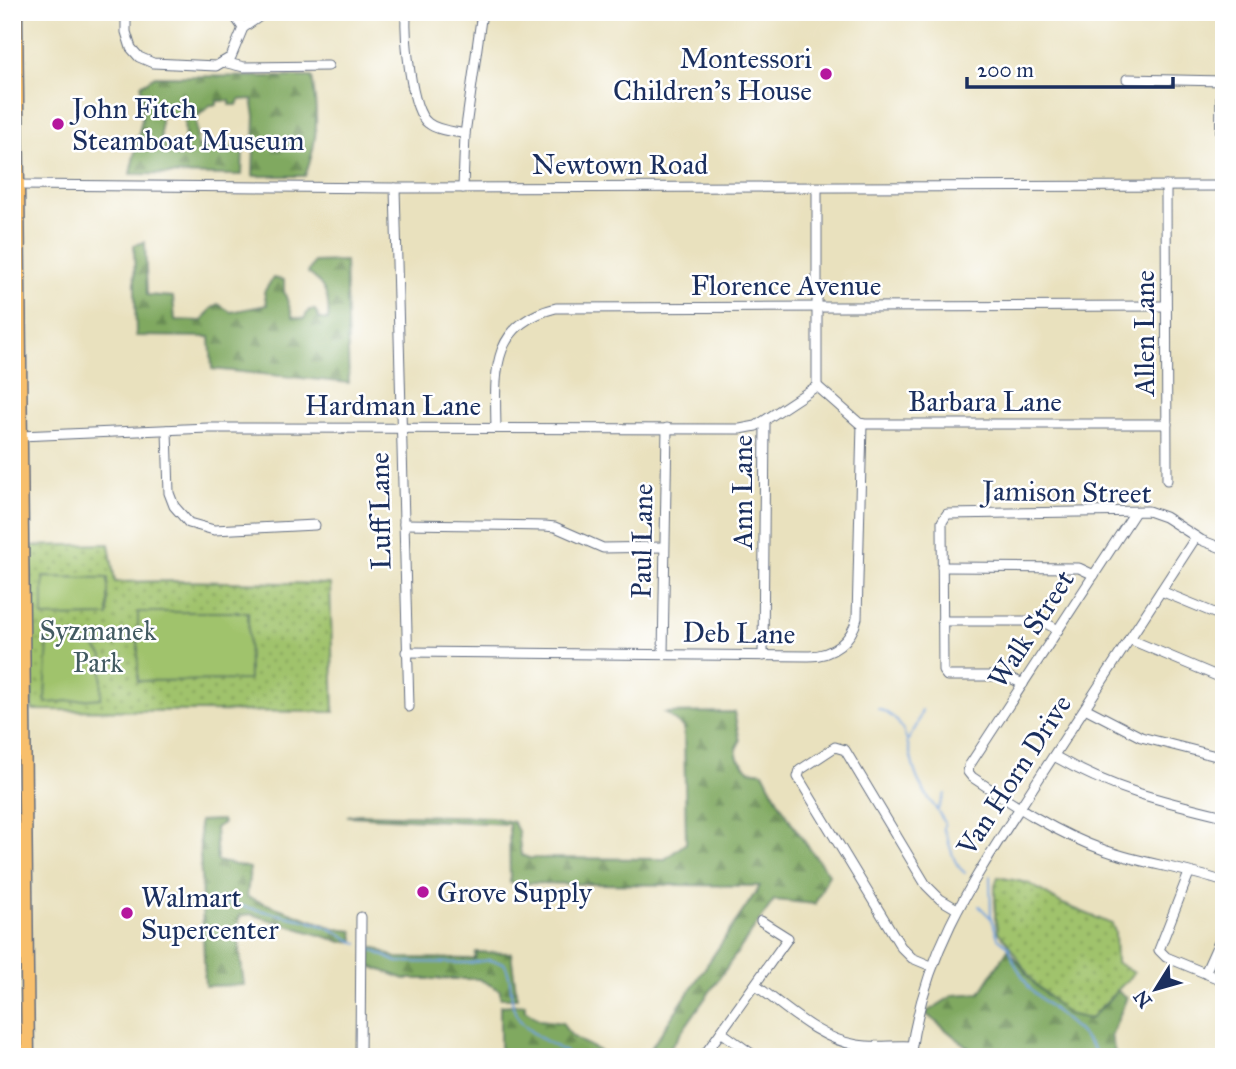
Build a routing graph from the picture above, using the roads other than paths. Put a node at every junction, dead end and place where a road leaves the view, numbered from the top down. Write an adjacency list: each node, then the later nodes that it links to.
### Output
1 (16, 12): 8 (main road)
2 (126, 12): 9 (street)
3 (237, 12): 7 (street)
4 (266, 12): 7 (street)
5 (406, 12): 13 (street)
6 (482, 12): 13 (street)
7 (243, 28): 9 (street)
8 (14, 46): 14 (main road)
9 (223, 62): 10 (street)
10 (328, 66)
11 (1127, 79): 12 (street)
12 (1223, 81): 16 (street)
13 (465, 134): 18 (street)
14 (18, 185): 17 (street, Newtown Road); 30 (main road)
15 (1166, 186): 16 (street, Newtown Road); 19 (street, Newtown Road); 21 (street, Allen Lane)
16 (1222, 186)
17 (395, 188): 18 (street, Newtown Road); 26 (street, Luff Lane)
18 (463, 188): 19 (street, Newtown Road)
19 (817, 188): 20 (street)
20 (818, 306): 21 (street, Florence Avenue); 22 (street); 27 (street, Florence Avenue)
21 (1166, 306): 25 (street, Allen Lane)
22 (817, 386): 23 (street, Ann Lane); 24 (street)
23 (765, 421): 28 (street, Hardman Lane); 50 (street, Ann Lane)
24 (862, 424): 25 (street, Barbara Lane); 50 (street, Deb Lane)
25 (1167, 424): 31 (street, Allen Lane)
26 (401, 428): 27 (street, Hardman Lane); 29 (street, Hardman Lane); 35 (street, Luff Lane)
27 (496, 428): 28 (street, Hardman Lane)
28 (667, 428): 38 (street, Paul Lane)
29 (167, 430): 30 (street, Hardman Lane); 36 (street)
30 (20, 436): 32 (main road)
31 (1167, 480)
32 (21, 484): 34 (main road); 40 (main road)
33 (1135, 512): 37 (street, Jamison Street); 41 (street, Jamison Street); 42 (street, Walk Street)
34 (12, 520)
35 (404, 524): 38 (street); 48 (street, Luff Lane)
36 (315, 525)
37 (1196, 537): 39 (street, Jamison Street); 43 (street, Van Horn Drive)
38 (664, 547): 49 (street, Paul Lane)
39 (1224, 549)
40 (15, 564): 71 (main road)
41 (942, 567): 42 (street); 45 (street)
42 (1094, 575): 46 (street, Walk Street)
43 (1161, 591): 44 (street); 47 (street, Van Horn Drive)
44 (1224, 617)
45 (942, 621): 46 (street); 52 (street)
46 (1058, 630): 52 (street, Walk Street)
47 (1129, 639): 51 (street); 54 (street, Van Horn Drive)
48 (407, 652): 49 (street, Deb Lane); 53 (street, Luff Lane)
49 (663, 654): 50 (street, Deb Lane)
50 (764, 656)
51 (1224, 679)
52 (1023, 684): 57 (street, Walk Street)
53 (409, 707)
54 (1085, 708): 55 (street, Van Horn Drive); 56 (street)
55 (1054, 756): 57 (street, Van Horn Drive); 58 (street)
56 (1224, 758)
57 (1020, 808): 59 (street); 61 (street, Van Horn Drive)
58 (1224, 816)
59 (1189, 873): 60 (street); 66 (street)
60 (1224, 882)
61 (957, 909): 65 (street, Van Horn Drive); 65 (street)
62 (361, 917): 72 (street)
63 (761, 920): 68 (street)
64 (1224, 931): 66 (street)
65 (931, 966): 70 (street, Van Horn Drive)
66 (1205, 973): 67 (street)
67 (1224, 981)
68 (755, 985): 69 (street); 70 (street)
69 (721, 1032): 73 (street); 74 (street)
70 (911, 1046): 75 (street, Van Horn Drive)
71 (28, 1057)
72 (360, 1057)
73 (703, 1057)
74 (756, 1057)
75 (910, 1057)

